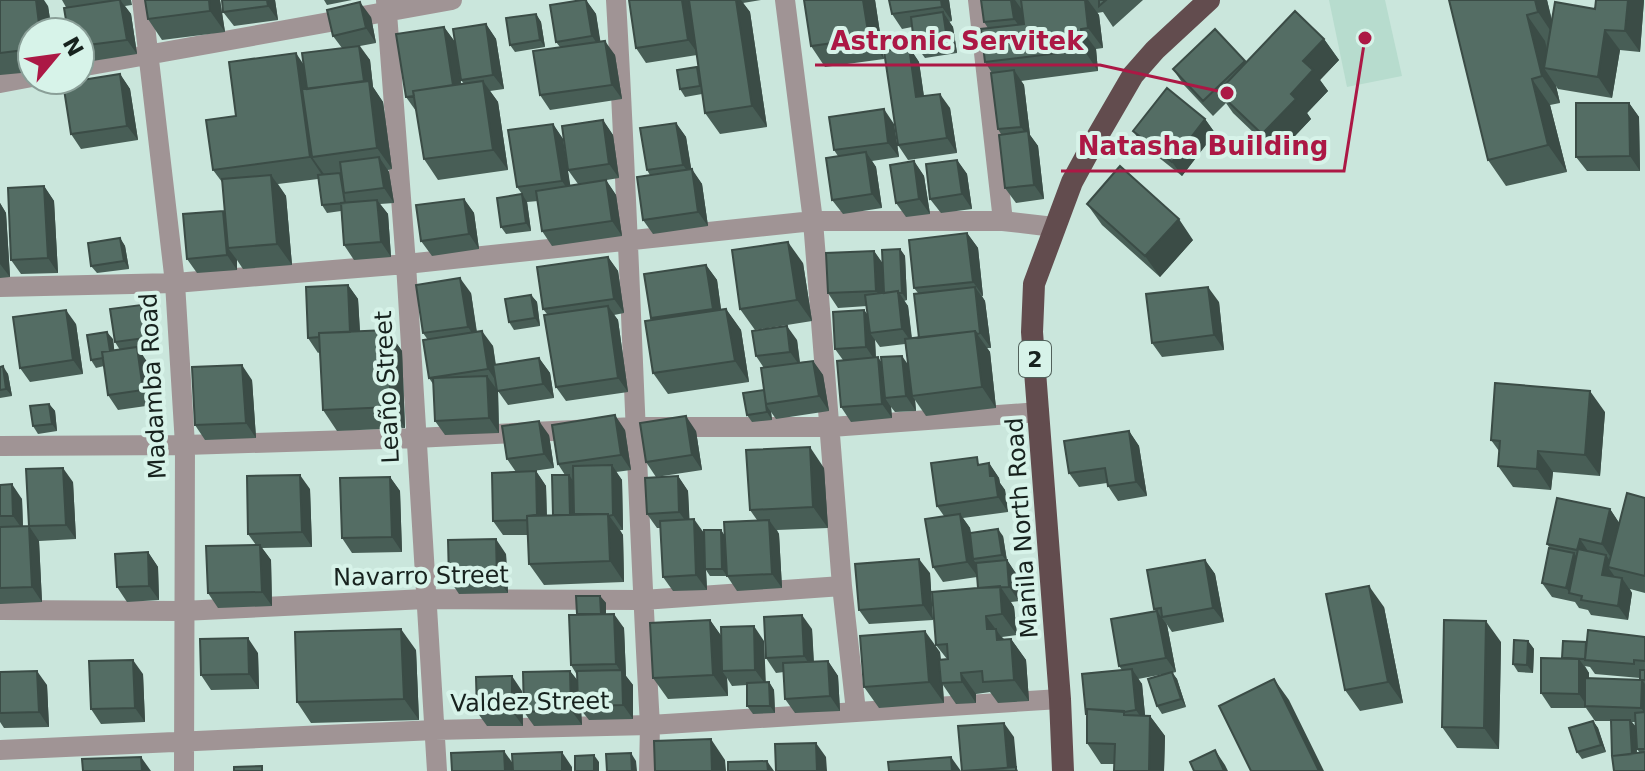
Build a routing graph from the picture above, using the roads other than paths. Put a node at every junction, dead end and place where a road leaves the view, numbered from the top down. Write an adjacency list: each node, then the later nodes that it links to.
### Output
1 (142, 0): 8 (street, Madamba Road)
2 (452, 0): 7 (street)
3 (616, 0): 13 (street)
4 (785, 0): 10 (street)
5 (978, 0): 11 (street)
6 (1209, 0): 12 (highway, Manila North Road / 2)
7 (387, 6): 8 (street); 14 (street, Leaño Street)
8 (148, 54): 9 (street); 15 (street, Madamba Road)
9 (96, 64)
10 (813, 221): 11 (street); 13 (street); 19 (street)
11 (1003, 221): 12 (street)
12 (1054, 227): 17 (highway, Manila North Road / 2)
13 (630, 240): 14 (street); 18 (street)
14 (406, 264): 15 (street); 20 (street, Leaño Street)
15 (175, 283): 16 (street); 21 (street, Madamba Road)
16 (0, 287)
17 (1039, 412): 19 (street); 28 (highway, Manila North Road / 2)
18 (634, 427): 19 (street); 20 (street); 25 (street)
19 (831, 427): 23 (street)
20 (416, 438): 21 (street); 24 (street, Leaño Street)
21 (185, 445): 22 (street); 27 (street, Madamba Road)
22 (0, 446)
23 (842, 586): 25 (street, Navarro Street); 29 (street)
24 (425, 599): 25 (street, Navarro Street); 27 (street, Navarro Street); 31 (street, Leaño Street)
25 (643, 600): 30 (street)
26 (0, 610): 27 (street, Navarro Street)
27 (183, 611): 32 (street, Madamba Road)
28 (1060, 699): 29 (street, Valdez Street); 37 (highway, Manila North Road / 2)
29 (856, 711): 30 (street, Valdez Street)
30 (650, 725): 31 (street, Valdez Street); 36 (street)
31 (435, 730): 32 (street, Valdez Street); 35 (street, Leaño Street)
32 (184, 742): 33 (street, Valdez Street); 34 (street, Madamba Road)
33 (0, 750)
34 (184, 771)
35 (437, 771)
36 (649, 771)
37 (1063, 771)

